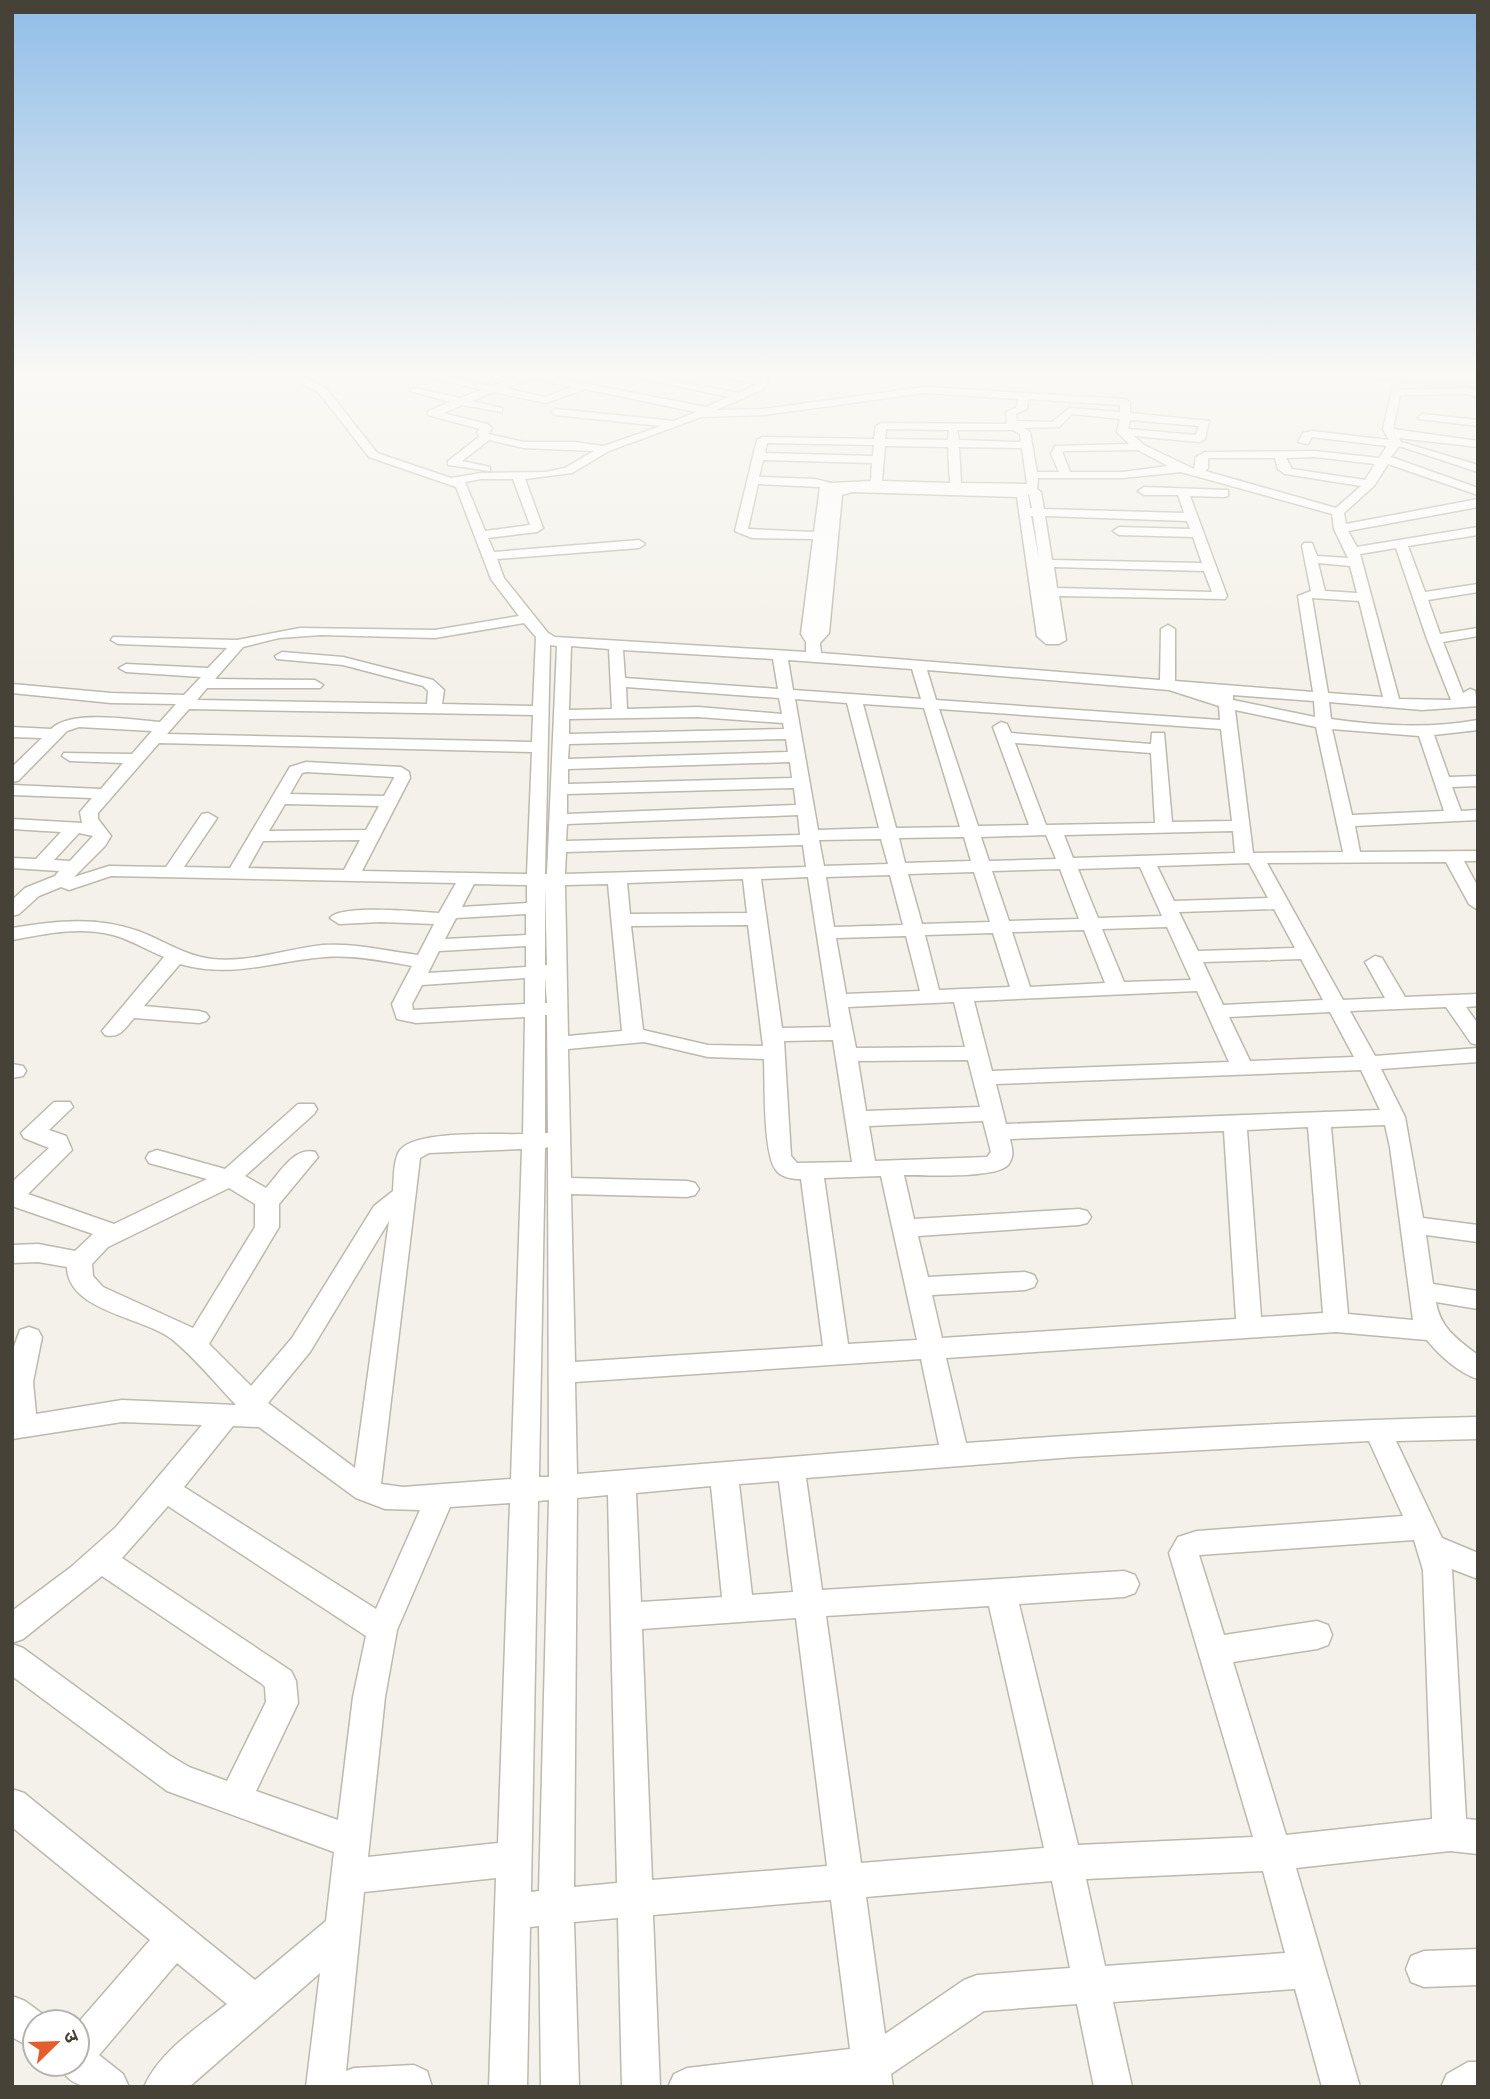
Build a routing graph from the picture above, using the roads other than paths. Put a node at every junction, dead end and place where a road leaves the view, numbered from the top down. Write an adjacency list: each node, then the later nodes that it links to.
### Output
1 (430, 474): 18 (street)
2 (482, 474): 18 (street)
3 (498, 474): 16 (street)
4 (527, 474): 16 (street)
5 (542, 474): 16 (street)
6 (755, 474): 17 (street)
7 (877, 474): 20 (street)
8 (956, 474): 22 (street)
9 (1128, 474): 15 (street)
10 (1199, 474): 30 (street)
11 (1302, 474): 19 (street)
12 (1376, 474): 19 (street)
13 (1426, 474): 26 (street)
14 (1031, 475): 15 (street); 23 (street)
15 (1066, 475)
16 (524, 476): 36 (street)
17 (754, 480): 21 (street); 37 (street)
18 (454, 481): 36 (street)
19 (1370, 484): 30 (street)
20 (876, 486): 21 (street); 22 (street)
21 (835, 487): 37 (street)
22 (956, 489): 23 (street)
23 (1024, 491): 29 (street)
24 (1144, 491): 25 (street)
25 (1183, 492): 27 (street); 32 (street)
26 (1478, 492)
27 (1224, 493)
28 (1478, 503): 33 (street)
29 (1033, 512): 31 (street); 43 (street)
30 (1338, 512): 33 (street)
31 (1114, 515): 32 (street); 40 (street)
32 (1192, 517): 35 (street)
33 (1340, 529): 42 (street)
34 (1478, 531): 38 (street)
35 (1198, 533): 40 (street); 44 (street)
36 (480, 535): 41 (street)
37 (826, 536): 56 (street)
38 (1401, 543): 42 (street); 48 (street)
39 (639, 544): 41 (street)
40 (1124, 548): 43 (street); 44 (street)
41 (489, 556): 50 (street)
42 (1354, 557): 46 (street); 47 (street)
43 (1041, 563): 44 (street)
44 (1211, 567)
45 (1478, 588): 48 (street)
46 (1319, 594): 47 (street); 69 (street)
47 (1363, 597): 73 (street)
48 (1421, 597): 52 (street)
49 (1168, 629): 63 (street)
50 (545, 632): 54 (street); 55 (street); 89 (street)
51 (1478, 632): 52 (street)
52 (1434, 639): 74 (street)
53 (118, 640): 54 (street)
54 (238, 644): 61 (street)
55 (616, 645): 57 (street); 62 (street)
56 (813, 650): 57 (street); 59 (street)
57 (780, 655): 67 (street)
58 (282, 656): 76 (street)
59 (918, 666): 63 (street); 75 (street)
60 (126, 668): 61 (street)
61 (208, 678): 64 (street); 72 (street)
62 (618, 682): 67 (street); 78 (street)
63 (1167, 684): 68 (street)
64 (315, 685)
65 (12, 688): 72 (street)
66 (1478, 690): 74 (street)
67 (787, 694): 70 (street); 83 (street)
68 (1226, 696): 69 (street); 80 (street); 81 (street)
69 (1321, 696): 73 (street); 80 (street)
70 (854, 699): 75 (street); 116 (street)
71 (1478, 701): 74 (street)
72 (186, 702): 76 (street); 85 (street)
73 (1392, 702): 74 (street)
74 (1461, 704)
75 (931, 705): 77 (street); 115 (street)
76 (434, 708): 89 (street)
77 (994, 709): 79 (street); 88 (street)
78 (620, 714): 83 (street); 89 (street)
79 (1157, 720): 81 (street); 90 (street)
80 (1323, 722): 86 (street); 108 (street)
81 (1228, 725): 110 (street)
82 (1478, 725): 86 (street)
83 (792, 727): 89 (street); 92 (street)
84 (12, 732): 87 (street)
85 (159, 732): 87 (street); 89 (street); 93 (street)
86 (1425, 732): 97 (street)
87 (56, 734): 94 (street)
88 (1005, 737): 90 (street); 114 (street)
89 (554, 744): 92 (street); 98 (street); 107 (street); 139 (street)
90 (1159, 749): 112 (street)
91 (70, 756): 93 (street)
92 (797, 757): 98 (street)
93 (136, 759): 100 (street)
94 (20, 760): 95 (street)
95 (12, 777)
96 (1478, 781): 97 (street)
97 (1442, 782): 105 (street)
98 (801, 783): 103 (street)
99 (12, 790): 100 (street)
100 (105, 794): 113 (street)
101 (279, 799): 102 (street); 102 (street); 118 (street)
102 (390, 801): 117 (street)
103 (806, 810): 107 (street); 119 (street)
104 (1478, 815): 105 (street)
105 (1454, 816): 108 (street)
106 (208, 818): 132 (street)
107 (558, 819): 120 (street)
108 (1345, 821): 123 (street)
109 (12, 824): 111 (street)
110 (1241, 826): 112 (street); 122 (street)
111 (75, 827): 113 (street); 128 (street)
112 (1164, 828): 114 (street)
113 (98, 829): 136 (street)
114 (1046, 830): 115 (street); 127 (street)
115 (970, 832): 116 (street); 129 (street)
116 (888, 834): 119 (street); 130 (street)
117 (372, 835): 118 (street); 134 (street)
118 (257, 836): 133 (street)
119 (810, 838): 120 (street); 131 (street)
120 (558, 847): 139 (street)
121 (1478, 856): 124 (street)
122 (1250, 858): 123 (street); 125 (street); 140 (street)
123 (1353, 858): 124 (street)
124 (1453, 858): 141 (street)
125 (1146, 861): 127 (street); 144 (street)
126 (12, 863): 128 (street)
127 (1066, 863): 129 (street); 149 (street)
128 (40, 865): 136 (street)
129 (982, 867): 130 (street); 150 (street)
130 (898, 870): 131 (street); 151 (street)
131 (815, 872): 135 (street); 152 (street)
132 (171, 873): 133 (street); 136 (street)
133 (236, 873): 134 (street)
134 (351, 874): 137 (street)
135 (751, 874): 138 (street); 147 (street)
136 (72, 876): 143 (street)
137 (468, 877): 139 (street); 145 (street)
138 (617, 878): 139 (street); 148 (street)
139 (546, 879): 142 (street); 160 (street)
140 (1280, 903): 144 (street); 155 (street)
141 (1478, 904)
142 (536, 908): 145 (street); 154 (street)
143 (12, 910)
144 (1171, 914): 149 (street); 157 (street)
145 (447, 916): 146 (street); 158 (street)
146 (340, 918)
147 (758, 919): 148 (street); 180 (street)
148 (622, 920): 177 (street)
149 (1090, 923): 150 (street); 162 (street)
150 (1001, 927): 151 (street); 163 (street)
151 (914, 930): 152 (street); 165 (street)
152 (825, 933): 167 (street)
153 (14, 936): 156 (street)
154 (535, 940): 158 (street); 160 (street)
155 (1307, 953): 157 (street); 170 (street)
156 (175, 957): 158 (street); 172 (street)
157 (1191, 957): 161 (street)
158 (422, 962): 160 (street); 171 (street)
159 (1375, 962): 169 (street)
160 (547, 971): 171 (street)
161 (1204, 985): 162 (street); 173 (street)
162 (1117, 989): 163 (street)
163 (1023, 993): 164 (street)
164 (962, 995): 165 (street); 181 (street)
165 (931, 997): 167 (street)
166 (1478, 1000): 168 (street)
167 (836, 1001): 176 (street)
168 (1452, 1001): 169 (street); 178 (street)
169 (1398, 1003): 170 (street)
170 (1336, 1006): 173 (street); 184 (street)
171 (547, 1009): 179 (street); 195 (street)
172 (129, 1011): 174 (street); 175 (street)
173 (1216, 1011): 185 (street)
174 (199, 1017)
175 (112, 1031)
176 (841, 1033): 180 (street); 182 (street)
177 (634, 1036): 179 (street); 180 (street)
178 (1478, 1039)
179 (559, 1043): 195 (street)
180 (774, 1044): 200 (street)
181 (977, 1052): 182 (street); 186 (street)
182 (845, 1055): 190 (street)
183 (1478, 1055): 184 (street)
184 (1368, 1063): 185 (street); 189 (street)
185 (1243, 1069): 186 (street)
186 (984, 1078): 192 (street)
187 (62, 1107): 194 (street)
188 (306, 1109): 201 (street)
189 (1394, 1117): 191 (street); 209 (street)
190 (856, 1119): 192 (street); 199 (street)
191 (1320, 1120): 193 (street); 221 (street)
192 (995, 1123): 193 (street); 198 (street)
193 (1235, 1123): 222 (street)
194 (22, 1131): 204 (street)
195 (547, 1140): 203 (street); 205 (street); 207 (street)
196 (307, 1157): 206 (street)
197 (157, 1158): 201 (street)
198 (891, 1168): 199 (street); 210 (street)
199 (864, 1169): 200 (street)
200 (812, 1172): 227 (street)
201 (229, 1178): 206 (street); 211 (street)
202 (687, 1189): 203 (street)
203 (561, 1193): 207 (street); 215 (street)
204 (12, 1197): 211 (street)
205 (401, 1198): 232 (street); 242 (street)
206 (267, 1202): 225 (street)
207 (532, 1202): 216 (street)
208 (1079, 1217): 210 (street)
209 (1412, 1225): 212 (street); 219 (street)
210 (905, 1228): 218 (street)
211 (113, 1232): 214 (street)
212 (1478, 1234)
213 (12, 1254): 214 (street)
214 (80, 1261): 225 (street)
215 (562, 1262): 216 (street); 229 (street)
216 (530, 1264): 231 (street)
217 (1025, 1281): 218 (street)
218 (918, 1287): 226 (street)
219 (1422, 1291): 220 (street); 223 (street)
220 (1478, 1300)
221 (1336, 1322): 222 (street); 223 (street)
222 (1249, 1328): 226 (street)
223 (1432, 1331): 228 (street)
224 (29, 1337): 233 (street)
225 (195, 1346): 232 (street)
226 (932, 1350): 227 (street); 236 (street)
227 (837, 1356): 229 (street)
228 (1478, 1369)
229 (562, 1373): 230 (street)
230 (562, 1401): 231 (street); 240 (street)
231 (525, 1404): 243 (street)
232 (248, 1412): 233 (street); 241 (street); 242 (street)
233 (18, 1427)
234 (1478, 1428): 235 (street)
235 (1377, 1429): 236 (street); 245 (street)
236 (955, 1454): 237 (street)
237 (791, 1468): 238 (street); 250 (street)
238 (724, 1474): 239 (street); 251 (street)
239 (622, 1482): 240 (street); 252 (street)
240 (563, 1488): 243 (street); 267 (street)
241 (165, 1489): 246 (street); 253 (street)
242 (366, 1490): 244 (street)
243 (522, 1491): 244 (street); 262 (street)
244 (440, 1496): 253 (street)
245 (1428, 1537): 247 (street); 255 (street); 259 (street)
246 (100, 1559): 256 (street); 257 (street)
247 (1478, 1566)
248 (1124, 1584): 249 (street)
249 (1001, 1592): 250 (street); 263 (street)
250 (810, 1604): 251 (street); 265 (street)
251 (738, 1608): 252 (street)
252 (627, 1616): 266 (street)
253 (382, 1630): 260 (street)
254 (1317, 1635): 255 (street)
255 (1212, 1651): 261 (street)
256 (13, 1653): 257 (street)
257 (235, 1800): 260 (street)
258 (12, 1805): 270 (street)
259 (1464, 1835): 261 (street)
260 (353, 1842): 264 (street)
261 (1275, 1853): 263 (street); 273 (street)
262 (513, 1859): 264 (street); 268 (street)
263 (1065, 1863): 265 (street); 274 (street)
264 (349, 1876): 269 (street)
265 (847, 1882): 266 (street); 278 (street)
266 (636, 1899): 267 (street); 287 (street)
267 (556, 1906): 268 (street); 286 (street)
268 (511, 1912): 285 (street)
269 (343, 1930): 275 (street); 283 (street)
270 (175, 1938): 275 (street); 276 (street)
271 (1478, 1967): 272 (street)
272 (1424, 1969)
273 (1308, 1970): 274 (street); 290 (street)
274 (1091, 1985): 278 (street); 289 (street)
275 (255, 2003): 282 (street)
276 (91, 2036)
277 (91, 2073): 281 (street)
278 (873, 2076): 288 (street)
279 (1478, 2081): 291 (street)
280 (414, 2084): 284 (street)
281 (110, 2087)
282 (163, 2087)
283 (325, 2087)
284 (354, 2087)
285 (508, 2087)
286 (560, 2087)
287 (641, 2087)
288 (687, 2087)
289 (1113, 2087)
290 (1341, 2087)
291 (1460, 2087)

